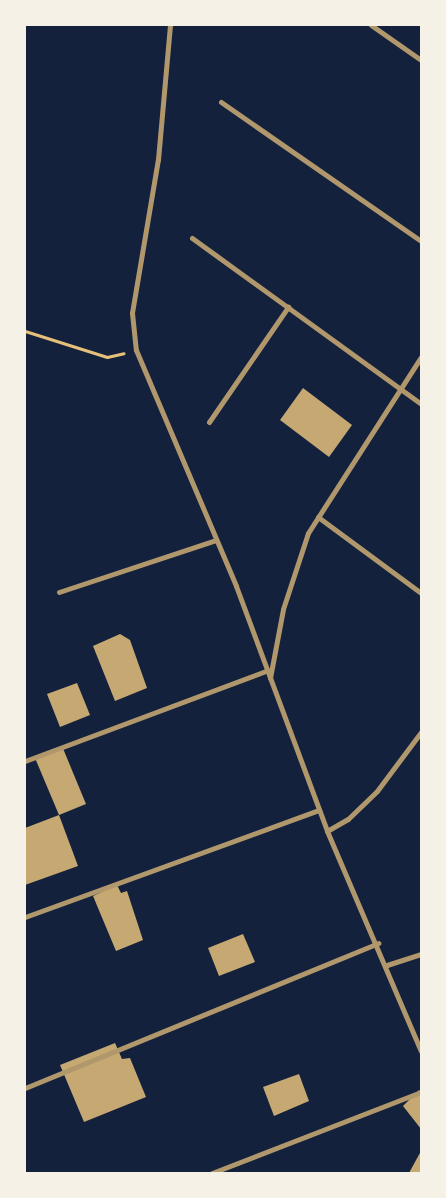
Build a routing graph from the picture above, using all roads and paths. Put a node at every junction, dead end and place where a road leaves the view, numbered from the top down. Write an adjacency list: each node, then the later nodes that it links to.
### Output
1 (170, 25): 9 (street)
2 (371, 25): 3 (street)
3 (421, 60)
4 (221, 102): 6 (street)
5 (192, 238): 7 (street)
6 (421, 241)
7 (288, 307): 11 (street); 13 (street)
8 (25, 331): 9 (path)
9 (136, 350): 15 (street)
10 (421, 357): 11 (street)
11 (399, 388): 12 (street); 14 (street)
12 (421, 404)
13 (208, 422)
14 (318, 517): 17 (street); 19 (street)
15 (216, 540): 16 (street); 18 (street)
16 (59, 592)
17 (421, 593)
18 (266, 671): 19 (street); 21 (street)
19 (270, 680): 22 (street)
20 (421, 732): 23 (street)
21 (25, 761)
22 (319, 810): 23 (street); 24 (street)
23 (327, 831): 25 (street)
24 (25, 917)
25 (378, 943): 27 (street); 29 (street)
26 (421, 954): 27 (street)
27 (387, 965): 28 (street)
28 (421, 1051)
29 (25, 1088)
30 (421, 1092): 31 (street)
31 (212, 1173)

